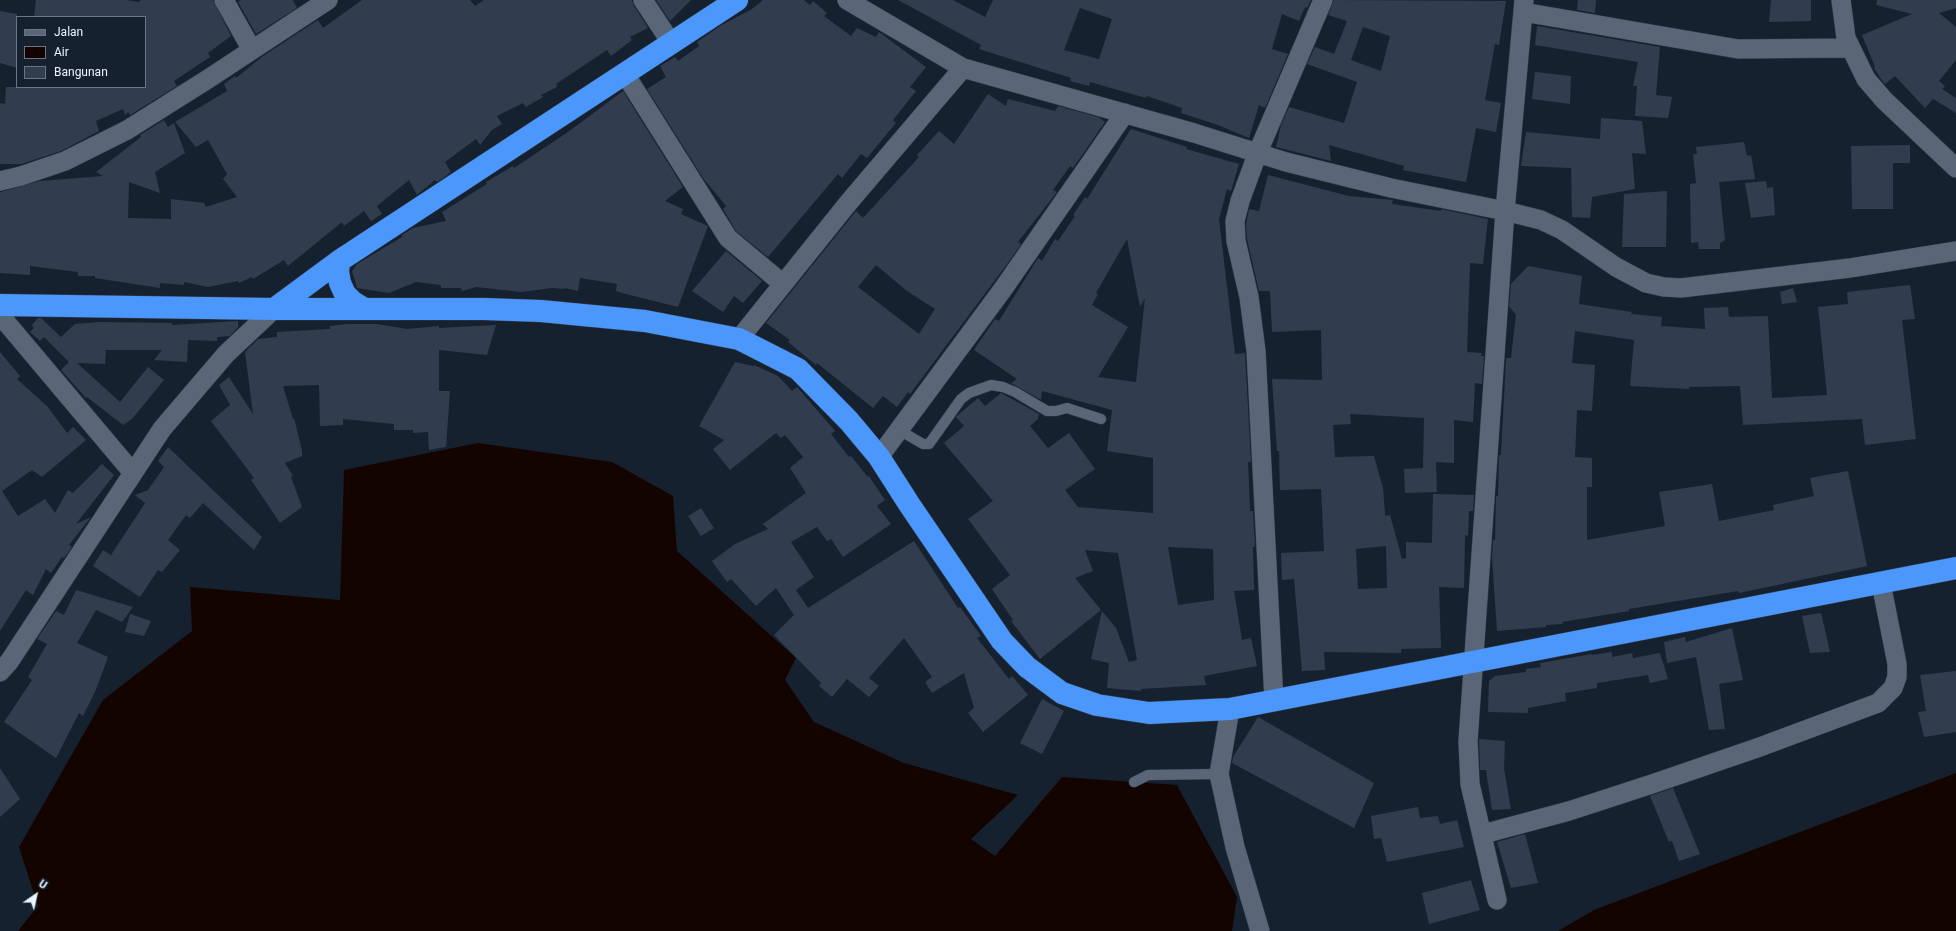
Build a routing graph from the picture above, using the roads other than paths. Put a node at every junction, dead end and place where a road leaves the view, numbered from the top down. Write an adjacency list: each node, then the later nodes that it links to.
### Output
1 (224, 0): 11 (street)
2 (328, 0): 11 (street)
3 (643, 0): 9 (street)
4 (737, 0): 9 (highway)
5 (846, 0): 12 (street)
6 (1323, 0): 15 (street)
7 (1841, 0): 10 (street)
8 (1524, 6): 10 (street); 18 (street)
9 (672, 44): 13 (highway)
10 (1850, 48): 16 (street)
11 (252, 50): 17 (street)
12 (963, 68): 14 (street); 21 (street)
13 (625, 74): 20 (highway); 21 (street)
14 (1125, 113): 15 (street); 28 (street)
15 (1258, 152): 18 (street); 35 (street)
16 (1956, 168)
17 (0, 181)
18 (1505, 211): 19 (street); 33 (street)
19 (1956, 251)
20 (339, 261): 23 (highway); 24 (highway)
21 (783, 284): 26 (street)
22 (0, 305): 24 (highway)
23 (363, 308): 24 (highway); 26 (highway)
24 (274, 309): 30 (street)
25 (0, 315): 30 (street)
26 (739, 339): 29 (highway)
27 (1101, 418): 28 (lane)
28 (899, 430): 29 (street)
29 (879, 457): 36 (highway)
30 (133, 473): 34 (street)
31 (1956, 568): 32 (highway)
32 (1881, 583): 33 (highway); 39 (street)
33 (1472, 661): 35 (highway); 39 (street)
34 (0, 672)
35 (1274, 701): 36 (highway)
36 (1230, 709): 37 (street)
37 (1219, 774): 38 (lane); 41 (street)
38 (1134, 782)
39 (1483, 834): 40 (street)
40 (1497, 900)
41 (1260, 931)

